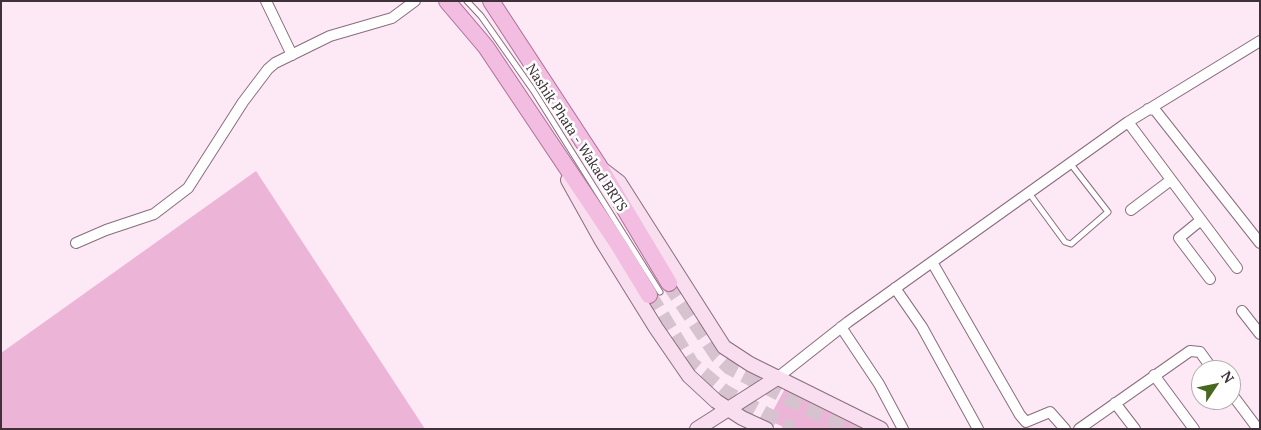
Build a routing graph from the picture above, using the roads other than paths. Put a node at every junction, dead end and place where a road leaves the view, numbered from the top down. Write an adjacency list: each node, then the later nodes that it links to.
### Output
1 (266, 1): 7 (street)
2 (415, 1): 7 (street)
3 (447, 1): 10 (main road)
4 (467, 1): 23 (lane, Nashik Phata - Wakad BRTS)
5 (491, 1): 12 (main road)
6 (1260, 42): 8 (street)
7 (292, 55): 18 (street)
8 (1148, 109): 9 (street); 17 (street)
9 (1128, 122): 11 (street); 13 (street)
10 (560, 157): 23 (main road); 32 (main road)
11 (1070, 163): 14 (street); 14 (lane)
12 (599, 166): 23 (main road); 29 (main road)
13 (1171, 180): 15 (street); 16 (street)
14 (1029, 193): 19 (street)
15 (1131, 210)
16 (1200, 220): 20 (street); 21 (street)
17 (1260, 242)
18 (76, 243)
19 (932, 262): 22 (street); 39 (street)
20 (1237, 268)
21 (1210, 279)
22 (895, 288): 25 (street); 38 (street)
23 (660, 290)
24 (1242, 311): 26 (street)
25 (841, 327): 29 (street); 37 (street)
26 (1260, 334)
27 (1205, 360): 28 (street)
28 (1154, 375): 30 (street); 42 (street)
29 (776, 378): 32 (main road); 36 (main road)
30 (1115, 403): 40 (street); 41 (street)
31 (1241, 406): 43 (street)
32 (731, 410): 33 (main road); 34 (street); 35 (main road)
33 (700, 428)
34 (742, 429)
35 (766, 429)
36 (881, 429)
37 (903, 429)
38 (978, 429)
39 (1065, 429)
40 (1079, 429)
41 (1135, 429)
42 (1194, 429)
43 (1258, 429)

